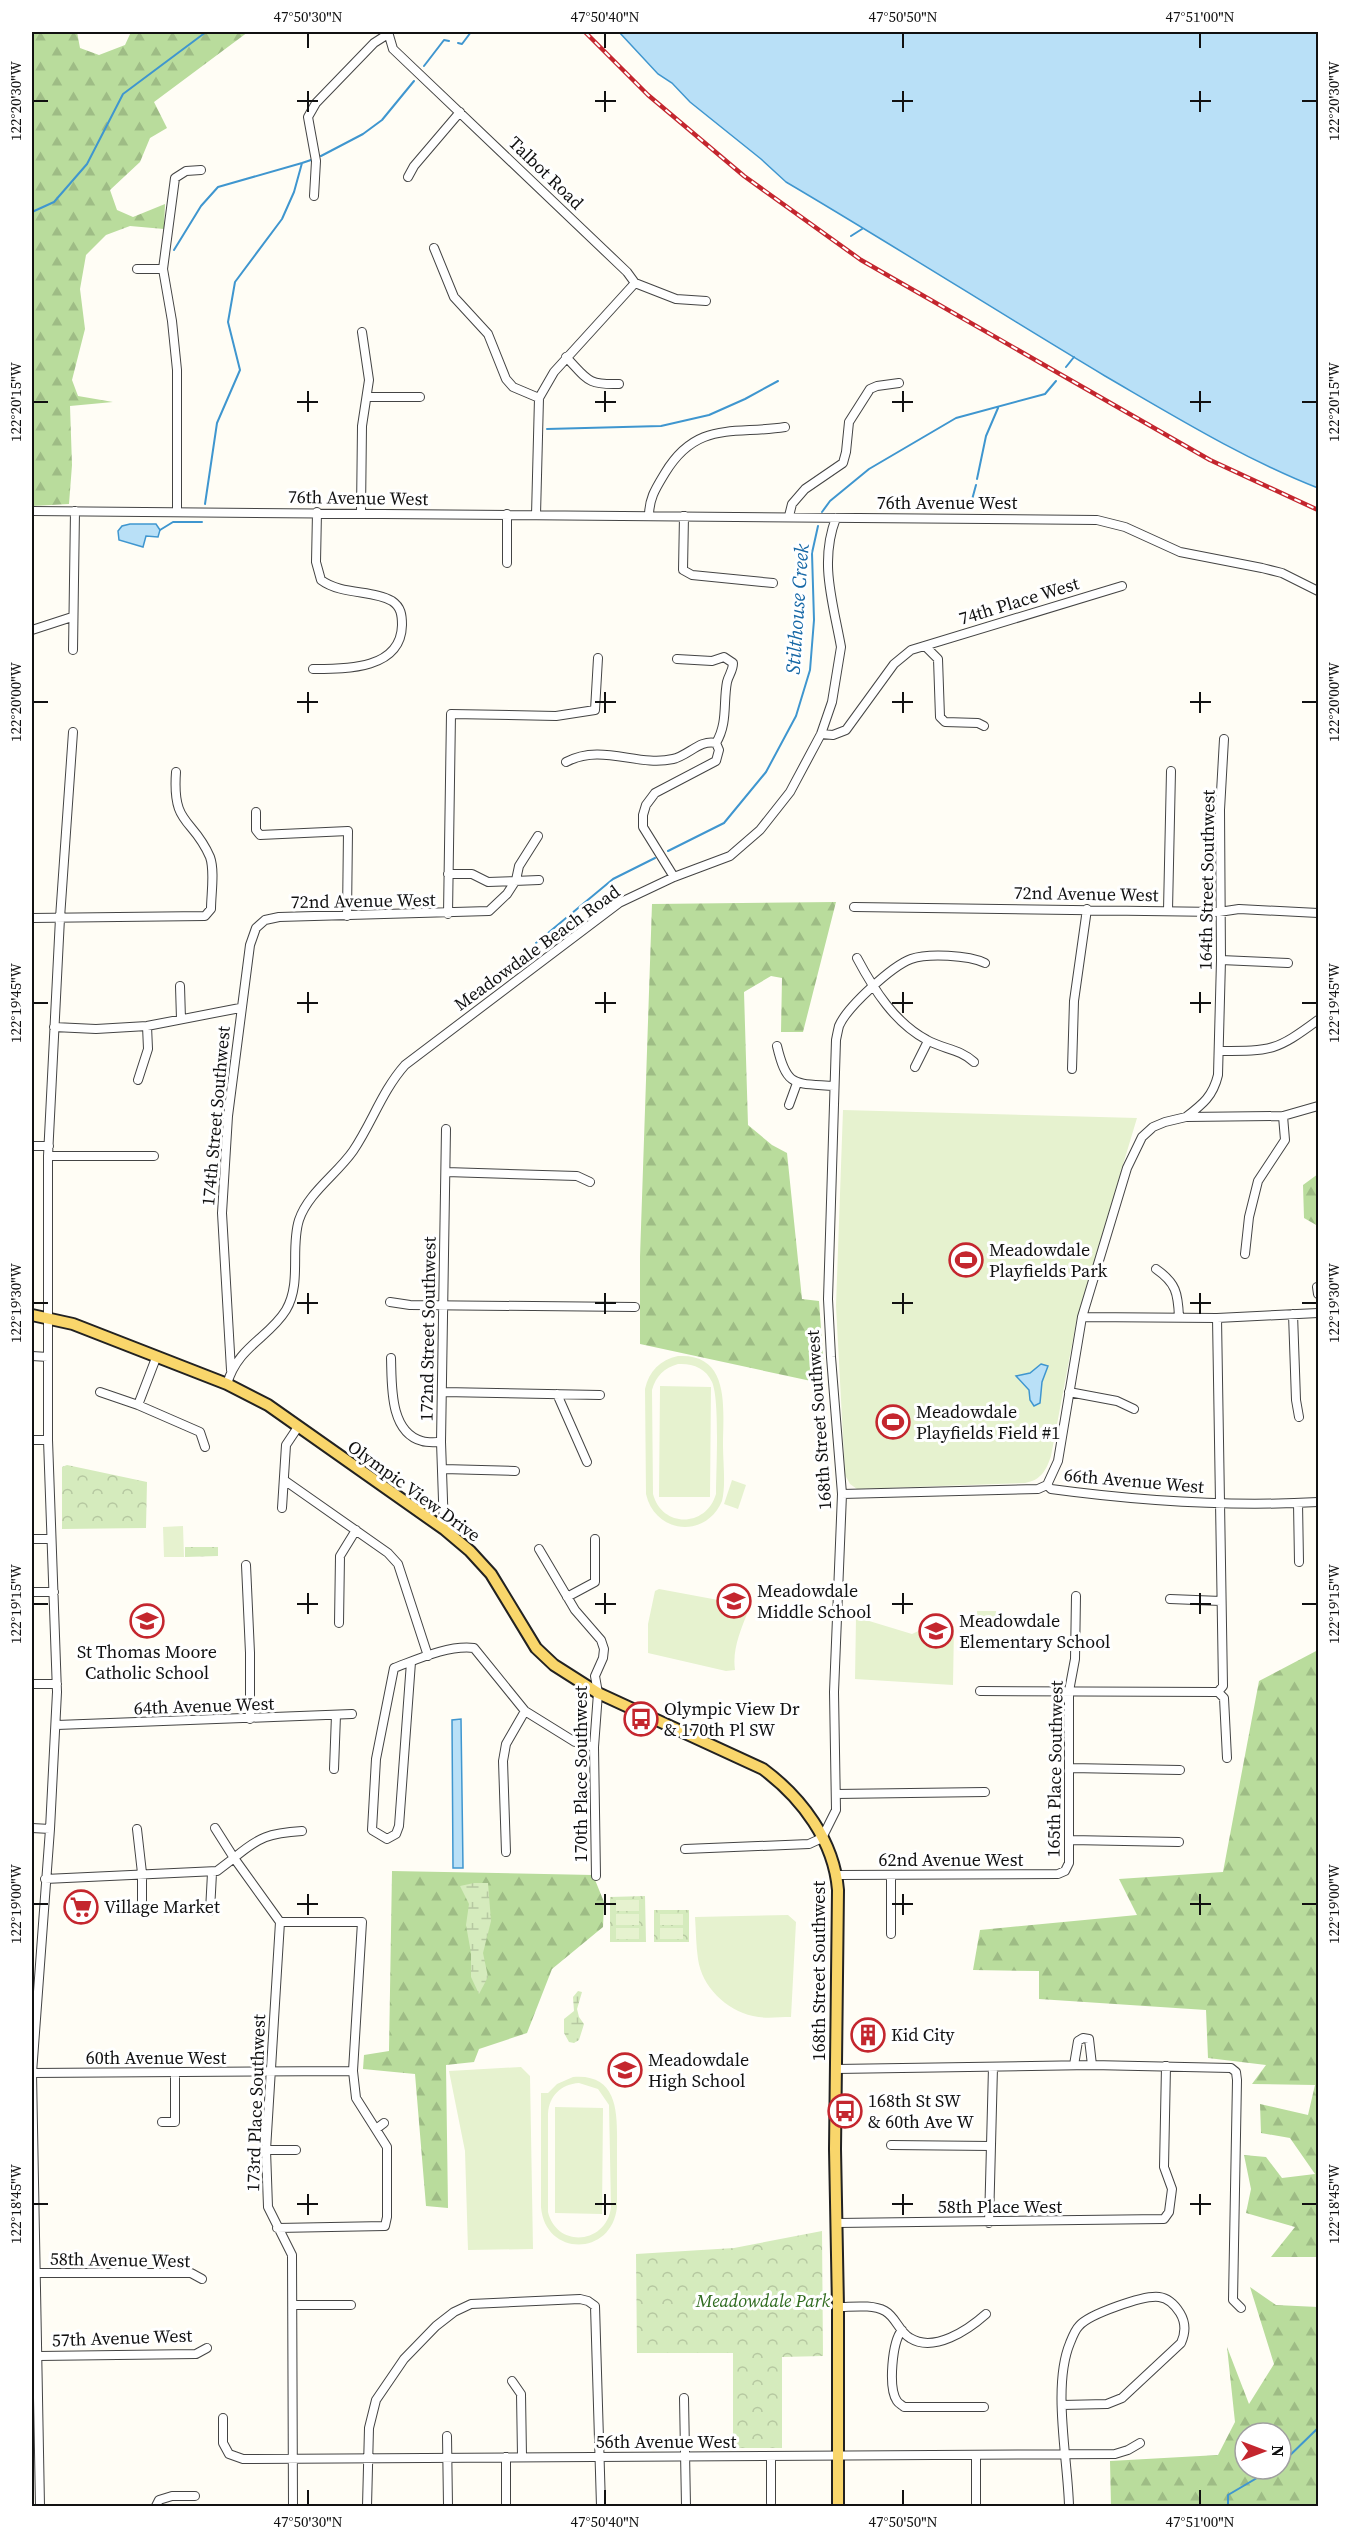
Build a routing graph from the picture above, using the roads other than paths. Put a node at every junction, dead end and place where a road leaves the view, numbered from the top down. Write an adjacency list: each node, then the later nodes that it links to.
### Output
1 (388, 33): 2 (street, Talbot Road); 5 (street)
2 (460, 112): 4 (street); 9 (street, Talbot Road)
3 (201, 170): 8 (street)
4 (408, 177)
5 (314, 196)
6 (434, 248): 17 (street)
7 (137, 269): 8 (street)
8 (163, 269): 21 (street)
9 (635, 283): 10 (street, Talbot Road); 12 (street)
10 (706, 301)
11 (362, 332): 15 (street)
12 (567, 357): 14 (street); 17 (street)
13 (899, 383): 28 (street)
14 (619, 384)
15 (368, 397): 16 (street); 23 (street)
16 (420, 397)
17 (539, 398): 25 (street)
18 (785, 427): 26 (street)
19 (32, 511): 20 (street, 76th Avenue West)
20 (75, 511): 21 (street, 76th Avenue West); 34 (street)
21 (177, 511): 22 (street, 76th Avenue West)
22 (317, 512): 23 (street, 76th Avenue West); 40 (street)
23 (361, 512): 24 (street, 76th Avenue West)
24 (507, 514): 25 (street, 76th Avenue West); 30 (street)
25 (536, 514): 26 (street, 76th Avenue West)
26 (649, 516): 27 (street, 76th Avenue West)
27 (684, 516): 28 (street, 76th Avenue West); 31 (street)
28 (789, 516): 29 (street, 76th Avenue West)
29 (836, 518): 33 (street, 76th Avenue West); 43 (street, Meadowdale Beach Road)
30 (507, 563)
31 (773, 583)
32 (1122, 586): 36 (street, 74th Place West)
33 (1318, 591)
34 (72, 618): 35 (street); 37 (street)
35 (32, 630)
36 (926, 647): 41 (street); 43 (street, 74th Place West)
37 (73, 650)
38 (598, 658): 51 (street)
39 (677, 659): 45 (street)
40 (313, 669)
41 (984, 726)
42 (73, 732): 64 (street)
43 (821, 734): 52 (street, Meadowdale Beach Road)
44 (1224, 739): 58 (street, 164th Street Southwest)
45 (716, 743): 46 (street); 52 (street)
46 (566, 762)
47 (1171, 771): 57 (street)
48 (176, 772): 64 (street)
49 (256, 812): 61 (street)
50 (538, 836): 53 (street, 72nd Avenue West)
51 (448, 874): 53 (street); 60 (street)
52 (674, 877): 112 (street, Meadowdale Beach Road)
53 (516, 880): 54 (street); 60 (street, 72nd Avenue West)
54 (539, 880)
55 (854, 907): 56 (street, 72nd Avenue West)
56 (1087, 909): 57 (street, 72nd Avenue West); 81 (street)
57 (1168, 910): 58 (street, 72nd Avenue West)
58 (1219, 912): 59 (street, 72nd Avenue West); 66 (street, 164th Street Southwest)
59 (1318, 913)
60 (448, 914): 61 (street, 72nd Avenue West)
61 (347, 916): 62 (street, 72nd Avenue West)
62 (279, 917): 71 (street, 174th Street Southwest)
63 (32, 918): 64 (street)
64 (60, 918): 75 (street)
65 (857, 958): 70 (street)
66 (1221, 960): 68 (street); 78 (street, 164th Street Southwest)
67 (985, 963): 70 (street, 168th Street Southwest)
68 (1288, 963)
69 (180, 986): 72 (street)
70 (873, 987): 76 (street); 84 (street, 168th Street Southwest)
71 (240, 1008): 72 (street); 112 (street, 174th Street Southwest)
72 (181, 1019): 74 (street)
73 (1318, 1020): 78 (street)
74 (147, 1026): 75 (street); 82 (street)
75 (54, 1027): 91 (street)
76 (928, 1041): 79 (street); 80 (street)
77 (777, 1046): 83 (street)
78 (1220, 1051): 88 (street, 164th Street Southwest)
79 (974, 1062)
80 (915, 1067)
81 (1072, 1069)
82 (138, 1080)
83 (797, 1083): 84 (street); 85 (street)
84 (834, 1086): 132 (street, 168th Street Southwest)
85 (789, 1105)
86 (1318, 1106): 87 (street)
87 (1283, 1116): 88 (street); 96 (street)
88 (1186, 1117): 105 (street)
89 (446, 1129): 94 (street, 172nd Street Southwest)
90 (32, 1146): 91 (street)
91 (49, 1146): 92 (street)
92 (48, 1156): 93 (street); 104 (street)
93 (154, 1156)
94 (446, 1172): 95 (street); 99 (street, 172nd Street Southwest)
95 (590, 1182)
96 (1245, 1254)
97 (1156, 1269): 106 (street)
98 (390, 1302): 99 (street)
99 (443, 1303): 100 (street); 115 (street, 172nd Street Southwest)
100 (635, 1307)
101 (1318, 1313): 102 (street)
102 (1293, 1314): 107 (street); 121 (street)
103 (32, 1315): 104 (main road, Olympic View Drive)
104 (48, 1317): 109 (street); 110 (main road, Olympic View Drive)
105 (1082, 1317): 106 (street); 116 (street)
106 (1179, 1317): 107 (street)
107 (1217, 1318): 134 (street)
108 (32, 1356): 109 (street)
109 (48, 1357): 124 (street)
110 (156, 1358): 113 (main road, Olympic View Drive); 119 (street)
111 (391, 1358): 125 (street)
112 (231, 1370): 113 (street, Meadowdale Beach Road)
113 (227, 1384): 122 (main road, Olympic View Drive)
114 (100, 1392): 119 (street)
115 (442, 1392): 117 (street); 125 (street, 172nd Street Southwest)
116 (1069, 1392): 120 (street); 131 (street)
117 (557, 1394): 118 (street); 127 (street)
118 (600, 1395)
119 (138, 1405): 126 (street)
120 (1134, 1409)
121 (1299, 1417)
122 (298, 1426): 130 (street); 137 (main road, Olympic View Drive)
123 (32, 1440): 124 (street)
124 (48, 1440): 140 (street)
125 (441, 1442): 128 (street, 172nd Street Southwest)
126 (205, 1447)
127 (587, 1462)
128 (443, 1469): 129 (street); 137 (street, 172nd Street Southwest)
129 (515, 1471)
130 (284, 1480): 136 (street); 138 (street)
131 (1047, 1485): 132 (street, 66th Avenue West); 134 (street, 66th Avenue West)
132 (842, 1494): 171 (street, 168th Street Southwest)
133 (1318, 1502): 135 (street, 66th Avenue West)
134 (1220, 1503): 135 (street, 66th Avenue West); 150 (street)
135 (1298, 1503): 143 (street)
136 (282, 1508)
137 (444, 1529): 159 (main road, Olympic View Drive)
138 (356, 1530): 151 (street); 152 (street)
139 (32, 1539): 140 (street)
140 (51, 1539): 146 (street)
141 (595, 1539): 148 (street)
142 (539, 1549): 148 (street, 170th Place Southwest)
143 (1299, 1562)
144 (246, 1565): 163 (street)
145 (32, 1592): 146 (street)
146 (54, 1592): 155 (street)
147 (1076, 1596): 157 (street, 165th Place Southwest)
148 (567, 1597): 159 (street, 170th Place Southwest)
149 (1170, 1599): 150 (street)
150 (1221, 1601): 158 (street)
151 (339, 1623)
152 (428, 1656): 153 (street); 160 (street)
153 (411, 1662): 153 (street)
154 (32, 1684): 155 (street)
155 (57, 1684): 164 (street)
156 (980, 1691): 157 (street)
157 (1069, 1691): 158 (street); 167 (street, 165th Place Southwest)
158 (1218, 1692): 166 (street)
159 (598, 1693): 165 (street, 170th Place Southwest); 177 (main road, Olympic View Drive)
160 (525, 1711): 165 (street); 181 (street)
161 (352, 1714): 162 (street, 64th Avenue West)
162 (336, 1715): 163 (street, 64th Avenue West); 168 (street)
163 (250, 1719): 164 (street, 64th Avenue West)
164 (57, 1725): 174 (street)
165 (594, 1747): 188 (street, 170th Place Southwest)
166 (1227, 1758)
167 (1070, 1768): 169 (street); 178 (street, 165th Place Southwest)
168 (334, 1769)
169 (1180, 1770)
170 (985, 1792): 171 (street)
171 (836, 1794): 177 (street, 168th Street Southwest)
172 (32, 1828): 174 (street)
173 (215, 1828): 182 (street)
174 (50, 1829): 189 (street)
175 (137, 1829): 185 (street)
176 (302, 1831): 182 (street)
177 (822, 1838): 180 (street); 186 (main road, 168th Street Southwest)
178 (1070, 1840): 179 (street); 183 (street, 165th Place Southwest)
179 (1179, 1842)
180 (685, 1850)
181 (506, 1852)
182 (234, 1858): 184 (street); 192 (street)
183 (1065, 1871): 187 (street, 62nd Avenue West)
184 (212, 1873): 185 (street); 191 (street)
185 (142, 1874): 189 (street); 190 (street)
186 (837, 1875): 187 (street, 62nd Avenue West); 198 (main road, 168th Street Southwest)
187 (891, 1875): 193 (street)
188 (596, 1876)
189 (45, 1879): 202 (street)
190 (142, 1906)
191 (210, 1911)
192 (280, 1922): 200 (street, 173rd Place Southwest); 201 (street)
193 (891, 1934)
194 (1074, 2065): 195 (street); 195 (street); 197 (street)
195 (1092, 2065): 196 (street)
196 (1166, 2066): 211 (street, 58th Place West); 218 (street)
197 (993, 2067): 198 (street); 207 (street)
198 (836, 2069): 210 (main road, 168th Street Southwest)
199 (175, 2072): 200 (street, 60th Avenue West); 202 (street, 60th Avenue West); 203 (street)
200 (271, 2072): 201 (street, 60th Avenue West); 208 (street, 173rd Place Southwest)
201 (353, 2072): 205 (street)
202 (32, 2073): 213 (street)
203 (162, 2122)
204 (384, 2123): 205 (street)
205 (376, 2129): 212 (street)
206 (891, 2145): 207 (street)
207 (992, 2145): 211 (street)
208 (266, 2150): 209 (street); 212 (street, 173rd Place Southwest)
209 (296, 2150)
210 (837, 2223): 211 (street, 58th Place West); 217 (main road, 168th Street Southwest)
211 (989, 2223)
212 (277, 2228): 215 (street, 173rd Place Southwest)
213 (37, 2273): 214 (street, 58th Avenue West); 222 (street)
214 (202, 2279)
215 (293, 2305): 216 (street); 240 (street, 173rd Place Southwest)
216 (351, 2306)
217 (838, 2307): 220 (street); 230 (main road, 168th Street Southwest)
218 (1242, 2308)
219 (986, 2314): 220 (street)
220 (902, 2330): 226 (street)
221 (207, 2348): 222 (street, 57th Avenue West)
222 (39, 2356): 245 (street)
223 (512, 2381): 236 (street)
224 (684, 2398): 238 (street)
225 (1062, 2405): 225 (street); 231 (street)
226 (984, 2406)
227 (223, 2418): 240 (street, 56th Avenue West)
228 (447, 2436): 234 (street)
229 (1140, 2444): 231 (street, 56th Avenue West)
230 (839, 2454): 232 (street, 56th Avenue West); 233 (street, 56th Avenue West); 251 (main road, 168th Street Southwest)
231 (1064, 2454): 233 (street, 56th Avenue West); 253 (street)
232 (771, 2456): 238 (street, 56th Avenue West); 243 (street)
233 (976, 2456): 252 (street)
234 (447, 2457): 235 (street, 56th Avenue West); 239 (street, 56th Avenue West); 248 (street)
235 (506, 2457): 236 (street, 56th Avenue West); 244 (street)
236 (522, 2457): 237 (street, 56th Avenue West)
237 (601, 2457): 238 (street, 56th Avenue West); 239 (street); 249 (street)
238 (687, 2457): 250 (street)
239 (367, 2458): 240 (street, 56th Avenue West); 247 (street)
240 (292, 2459): 246 (street, 173rd Place Southwest)
241 (195, 2496): 242 (street)
242 (158, 2503)
243 (771, 2503)
244 (506, 2505)
245 (40, 2506)
246 (292, 2506)
247 (367, 2506)
248 (448, 2506)
249 (602, 2506)
250 (686, 2506)
251 (838, 2506)
252 (976, 2506)
253 (1069, 2506)

